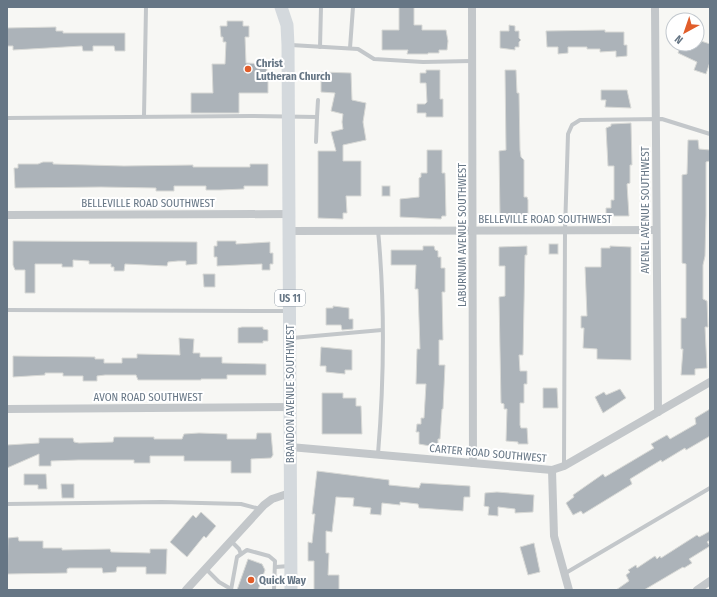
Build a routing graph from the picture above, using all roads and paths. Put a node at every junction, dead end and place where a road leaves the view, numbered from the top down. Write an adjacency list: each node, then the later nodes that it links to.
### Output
1 (146, 7): 12 (lane)
2 (281, 7): 7 (main road, BRANDON AVENUE SOUTHWEST / US 11)
3 (321, 7): 8 (lane)
4 (354, 7): 9 (lane)
5 (472, 7): 10 (street, LABURNUM AVENUE SOUTHWEST)
6 (655, 7): 16 (street, AVENEL AVENUE SOUTHWEST)
7 (288, 45): 8 (lane); 15 (main road, BRANDON AVENUE SOUTHWEST / US 11)
8 (320, 47): 9 (lane)
9 (350, 48): 10 (lane)
10 (471, 62): 22 (street, LABURNUM AVENUE SOUTHWEST)
11 (318, 100): 13 (lane)
12 (144, 116): 14 (lane); 15 (lane)
13 (318, 117): 15 (lane); 18 (lane)
14 (7, 118)
15 (289, 118): 19 (main road, BRANDON AVENUE SOUTHWEST / US 11)
16 (656, 119): 17 (lane); 23 (lane); 24 (street, AVENEL AVENUE SOUTHWEST)
17 (710, 134)
18 (316, 142)
19 (290, 214): 20 (street, BELLEVILLE ROAD SOUTHWEST); 25 (main road, BRANDON AVENUE SOUTHWEST / US 11)
20 (7, 215)
21 (378, 230): 22 (street, BELLEVILLE ROAD SOUTHWEST); 25 (street, BELLEVILLE ROAD SOUTHWEST); 28 (lane)
22 (473, 230): 23 (street, BELLEVILLE ROAD SOUTHWEST); 36 (street, LABURNUM AVENUE SOUTHWEST)
23 (565, 230): 24 (street, BELLEVILLE ROAD SOUTHWEST); 37 (lane)
24 (656, 230): 33 (street, AVENEL AVENUE SOUTHWEST)
25 (290, 231): 27 (main road, BRANDON AVENUE SOUTHWEST / US 11)
26 (7, 310): 27 (lane)
27 (290, 311): 29 (main road, BRANDON AVENUE SOUTHWEST / US 11)
28 (382, 330): 29 (lane); 35 (lane)
29 (290, 338): 31 (main road, BRANDON AVENUE SOUTHWEST / US 11)
30 (710, 382): 33 (street, CARTER ROAD SOUTHWEST)
31 (290, 407): 32 (street, AVON ROAD SOUTHWEST); 34 (main road, BRANDON AVENUE SOUTHWEST / US 11)
32 (7, 409)
33 (658, 412): 37 (street, CARTER ROAD SOUTHWEST)
34 (290, 448): 35 (street, CARTER ROAD SOUTHWEST); 40 (main road, BRANDON AVENUE SOUTHWEST / US 11)
35 (378, 455): 36 (street, CARTER ROAD SOUTHWEST)
36 (473, 463): 38 (street, CARTER ROAD SOUTHWEST)
37 (564, 466): 38 (street, CARTER ROAD SOUTHWEST)
38 (552, 470): 48 (street)
39 (710, 488): 48 (lane)
40 (290, 493): 42 (street); 45 (main road, BRANDON AVENUE SOUTHWEST / US 11)
41 (7, 504): 42 (lane)
42 (261, 509): 43 (street)
43 (231, 541): 44 (lane); 47 (street)
44 (241, 554): 46 (lane); 50 (lane)
45 (290, 566): 46 (lane); 53 (main road, BRANDON AVENUE SOUTHWEST / US 11)
46 (276, 567): 52 (lane)
47 (206, 568): 50 (lane); 51 (street)
48 (564, 574): 54 (street)
49 (710, 581): 55 (street)
50 (231, 589)
51 (186, 590)
52 (274, 590)
53 (291, 590)
54 (569, 590)
55 (697, 590)

